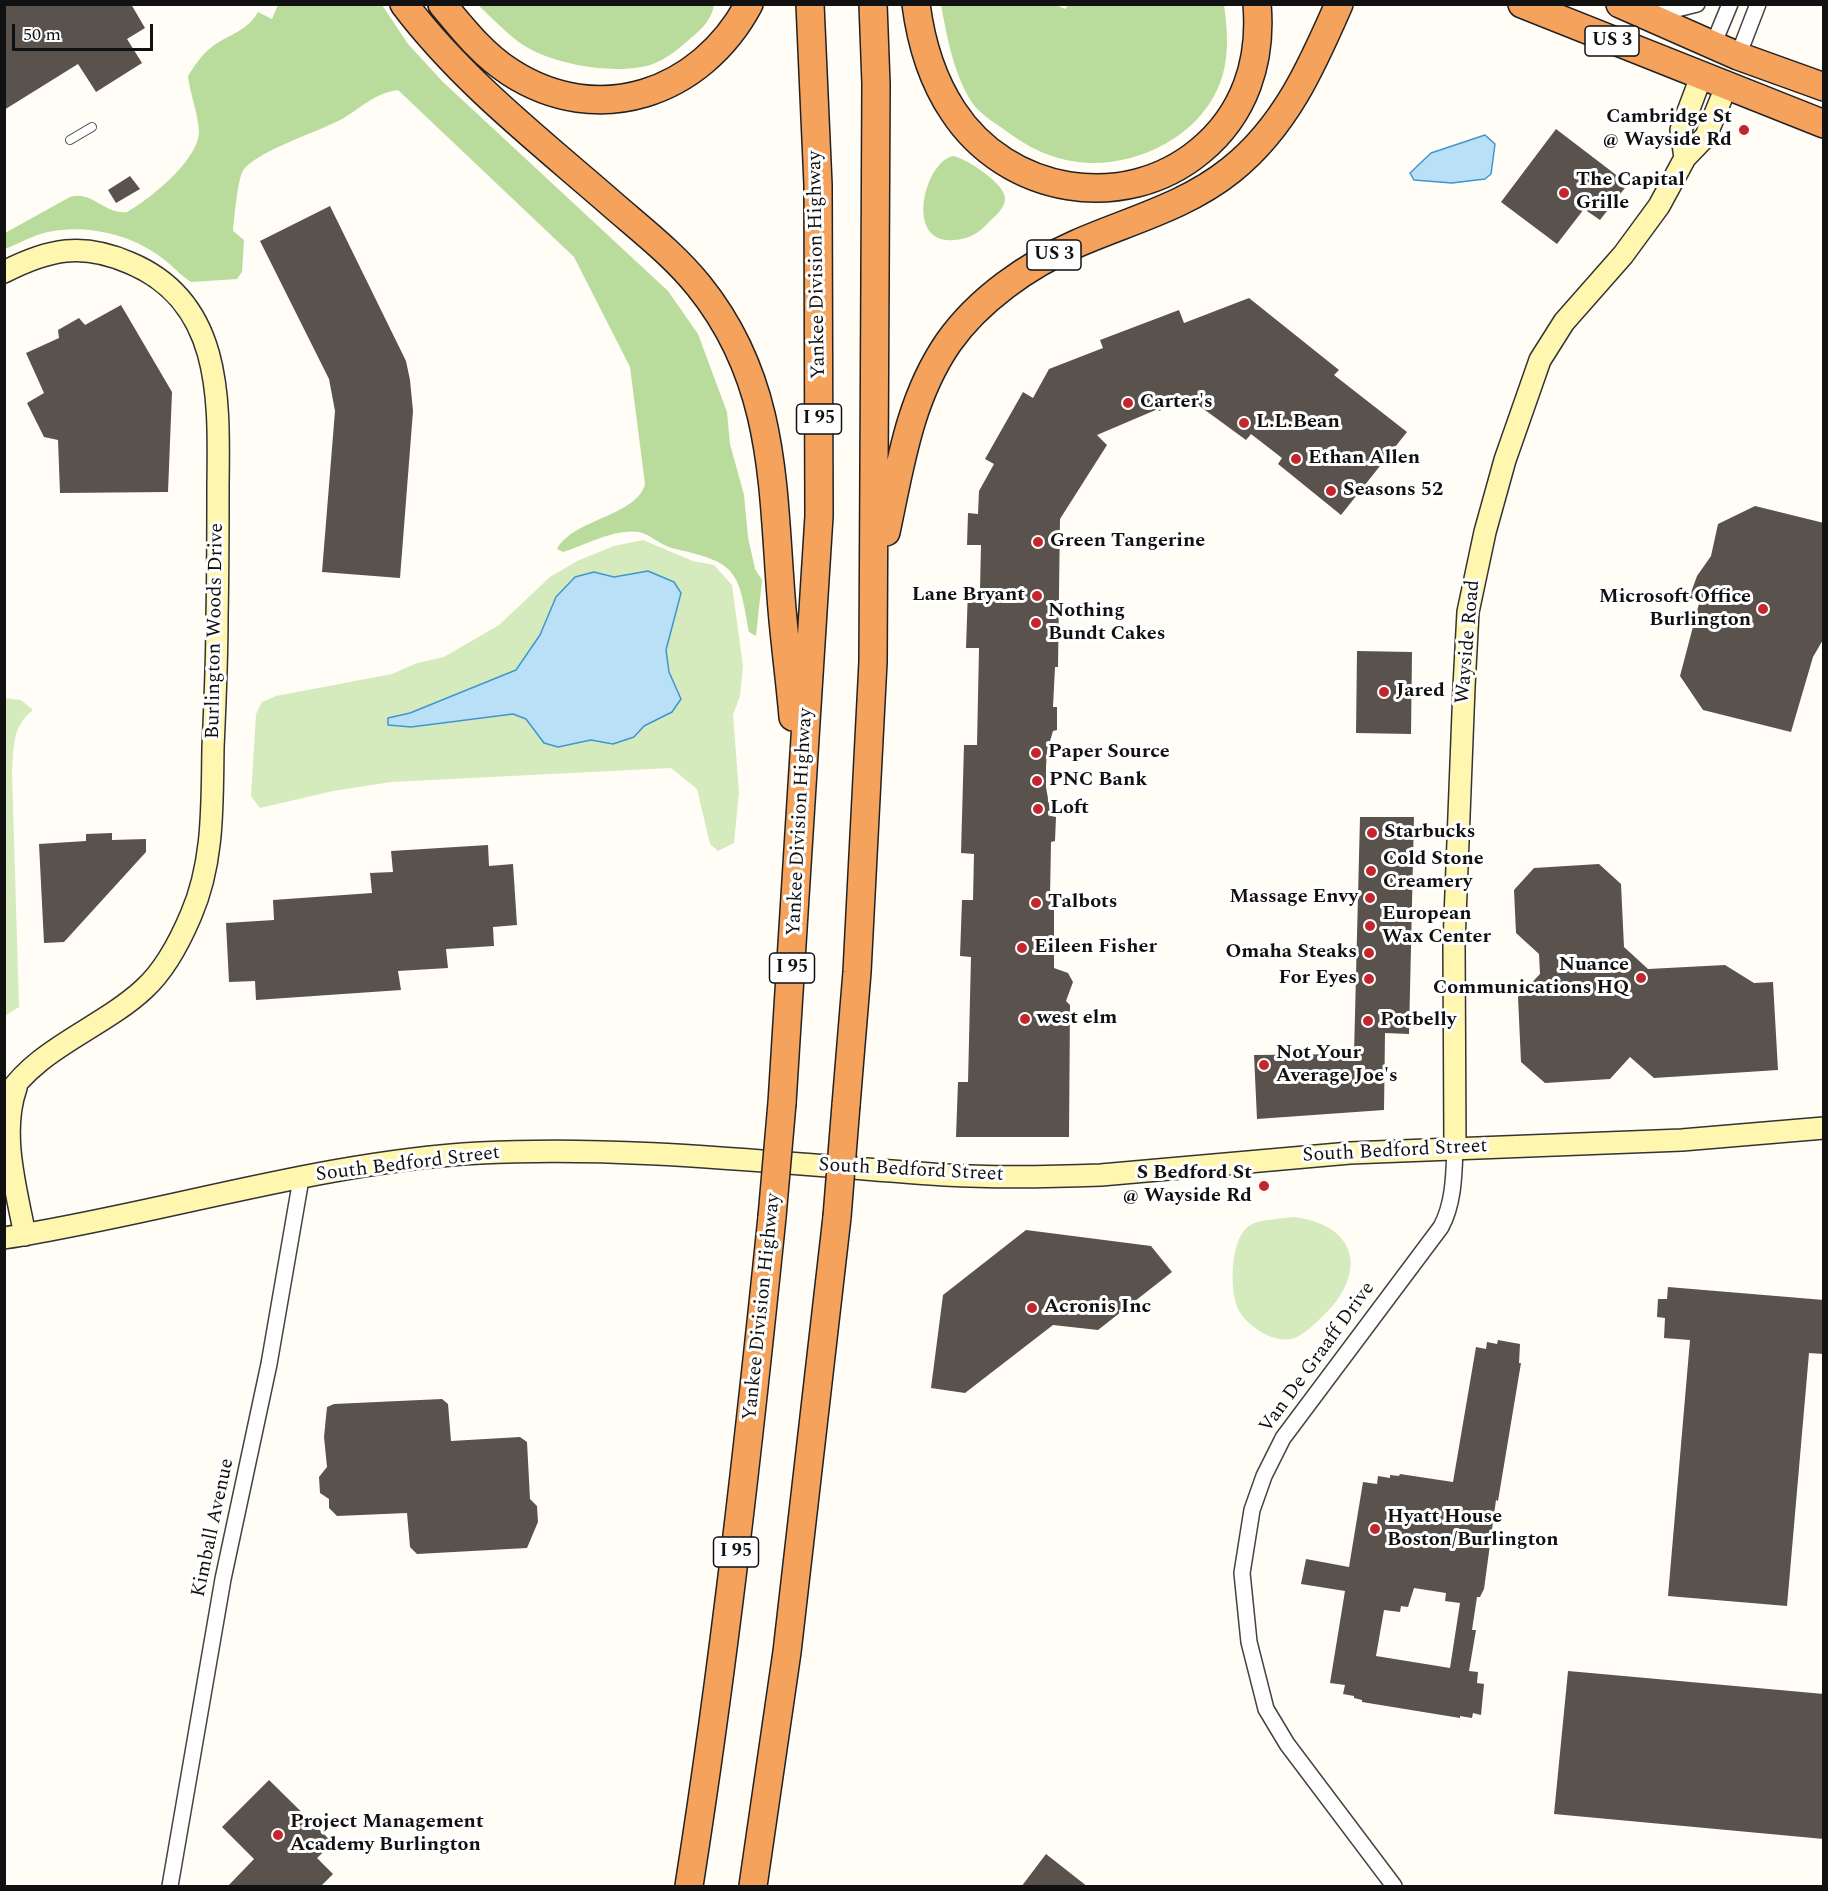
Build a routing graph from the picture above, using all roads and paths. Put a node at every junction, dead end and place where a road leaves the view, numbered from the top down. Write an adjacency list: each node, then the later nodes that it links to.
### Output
1 (404, 4): 25 (highway)
2 (442, 4): 3 (highway)
3 (749, 4)
4 (810, 4): 25 (highway, Yankee Division Highway / I 95)
5 (873, 4): 24 (highway)
6 (916, 4): 7 (highway)
7 (1257, 4)
8 (1339, 4): 24 (highway, US 3)
9 (1522, 4): 16 (highway, US 3)
10 (1697, 4): 13 (street)
11 (1730, 4): 14 (street)
12 (1758, 4): 15 (street)
13 (1622, 5): 14 (highway, US 3)
14 (1713, 45): 15 (highway, US 3); 16 (highway)
15 (1738, 57): 17 (highway); 18 (highway, US 3)
16 (1701, 77): 17 (highway, US 3); 22 (main road)
17 (1726, 87): 19 (highway, US 3); 22 (main road, Wayside Road)
18 (1824, 87)
19 (1824, 124)
20 (92, 127): 21 (lane)
21 (70, 140)
22 (1685, 158): 29 (main road, Wayside Road)
23 (4, 272): 26 (main road, Burlington Woods Drive)
24 (874, 589): 34 (highway, bridge)
25 (800, 832): 33 (highway, Yankee Division Highway / I 95, bridge)
26 (18, 1084): 27 (main road, Burlington Woods Drive); 31 (main road)
27 (4, 1101)
28 (1824, 1128): 29 (main road, South Bedford Street)
29 (1455, 1147): 30 (main road, South Bedford Street); 35 (street, Van De Graaff Drive)
30 (302, 1179): 31 (main road, South Bedford Street); 32 (street, Kimball Avenue)
31 (15, 1237)
32 (170, 1887)
33 (689, 1887)
34 (753, 1887)
35 (1394, 1887)

